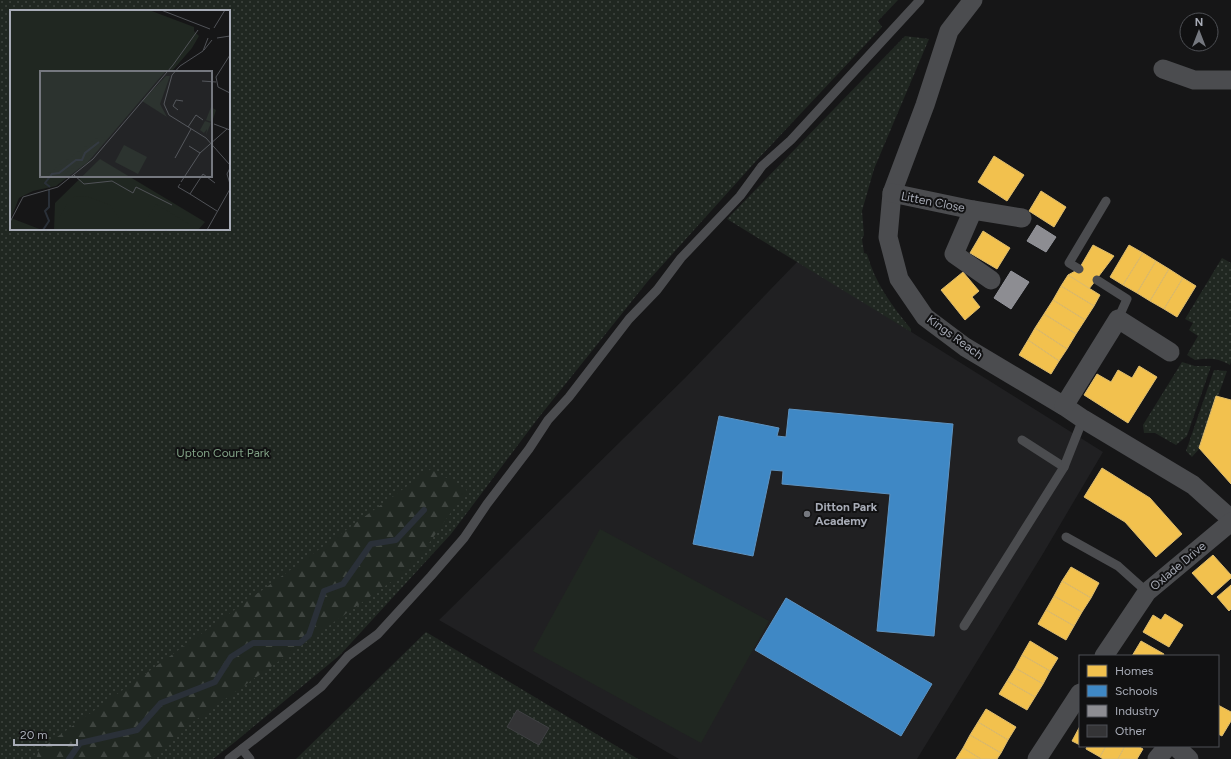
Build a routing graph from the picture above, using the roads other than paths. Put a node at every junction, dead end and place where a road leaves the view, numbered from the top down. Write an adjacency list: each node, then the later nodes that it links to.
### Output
1 (920, 0): 27 (lane)
2 (973, 0): 5 (street, Kings Reach)
3 (1163, 69): 4 (street)
4 (1231, 80)
5 (892, 194): 7 (street, Litten Close); 14 (street, Kings Reach)
6 (1106, 200): 9 (lane)
7 (973, 210): 8 (street, Litten Close); 10 (street, Litten Close)
8 (1022, 218)
9 (1079, 269)
10 (991, 280)
11 (1097, 280): 12 (lane)
12 (1118, 319): 13 (street); 14 (street)
13 (1170, 352)
14 (1064, 406): 15 (street, Kings Reach)
15 (1083, 419): 17 (lane); 18 (street, Kings Reach)
16 (1022, 440): 17 (lane)
17 (1064, 467): 22 (lane)
18 (1231, 519)
19 (1231, 522): 21 (street, Oxlade Drive)
20 (1066, 537): 21 (lane)
21 (1146, 592): 23 (street, Oxlade Drive)
22 (964, 626)
23 (1105, 655)
24 (1079, 695): 30 (street)
25 (1167, 747): 31 (street)
26 (1176, 747): 32 (street)
27 (242, 749): 28 (lane); 29 (lane)
28 (229, 759)
29 (250, 759)
30 (1037, 759)
31 (1157, 759)
32 (1189, 759)

